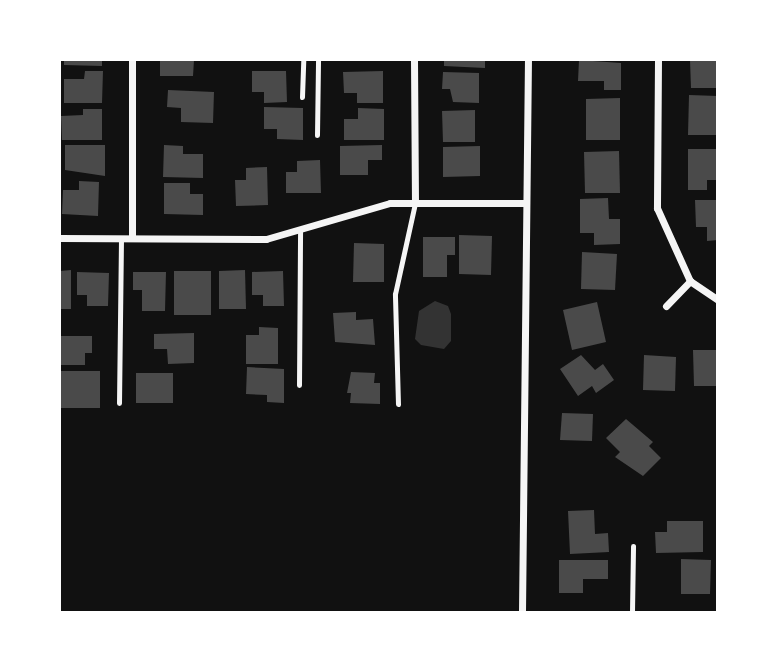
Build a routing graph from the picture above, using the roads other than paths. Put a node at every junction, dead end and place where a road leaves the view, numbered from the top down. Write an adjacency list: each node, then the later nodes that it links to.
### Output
1 (132, 60): 14 (street)
2 (303, 60): 7 (lane)
3 (318, 60): 8 (lane)
4 (414, 60): 9 (street)
5 (528, 60): 10 (street)
6 (658, 60): 15 (street)
7 (302, 97)
8 (317, 135)
9 (415, 203): 10 (street); 11 (street); 20 (lane)
10 (526, 203): 22 (street)
11 (300, 232): 14 (street); 18 (lane)
12 (60, 238): 13 (street)
13 (121, 238): 14 (street); 19 (lane)
14 (132, 238)
15 (690, 281): 16 (street); 17 (street)
16 (718, 300)
17 (666, 306)
18 (299, 384)
19 (119, 402)
20 (398, 404)
21 (633, 546): 23 (lane)
22 (522, 612)
23 (632, 612)

